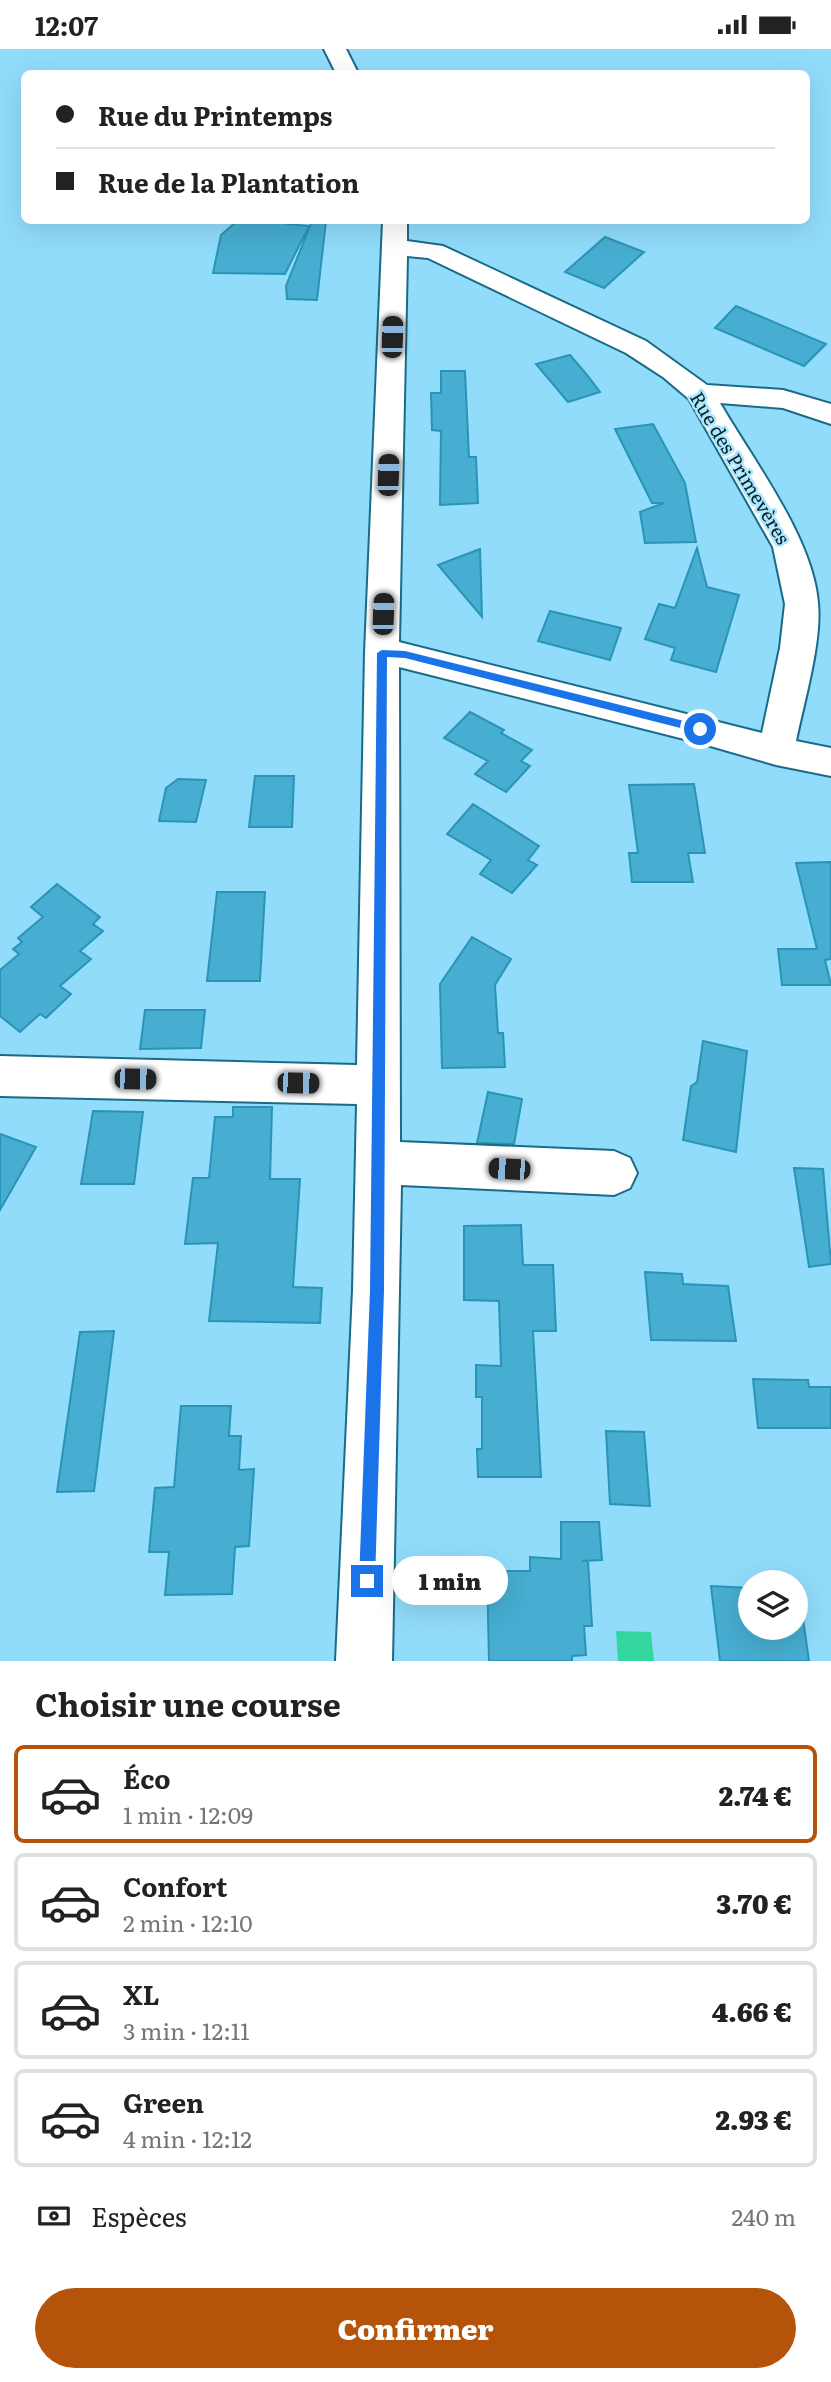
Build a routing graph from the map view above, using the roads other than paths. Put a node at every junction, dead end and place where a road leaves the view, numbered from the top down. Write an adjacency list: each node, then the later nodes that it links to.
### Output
1 (335, 49): 2 (street)
2 (346, 70)
3 (395, 234): 4 (street, Rue des Primevères); 6 (street)
4 (700, 394): 5 (street); 7 (street, Rue des Primevères)
5 (824, 407)
6 (382, 653): 7 (street); 10 (street)
7 (776, 751): 8 (street)
8 (831, 762)
9 (0, 1076): 10 (street)
10 (379, 1085): 11 (street)
11 (378, 1163): 12 (street); 13 (street)
12 (614, 1173)
13 (364, 1661)

